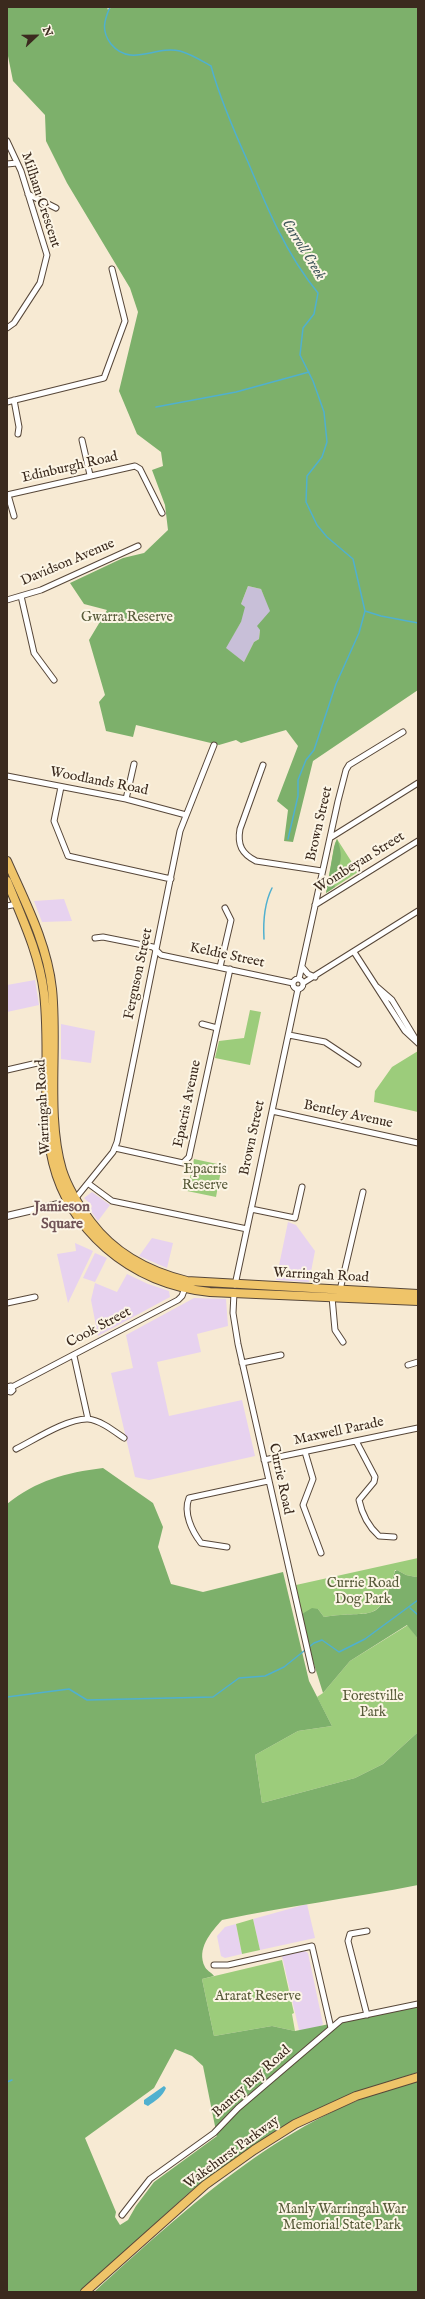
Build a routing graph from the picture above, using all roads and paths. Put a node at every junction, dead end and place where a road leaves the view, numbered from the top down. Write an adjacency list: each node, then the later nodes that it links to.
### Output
1 (7, 141): 2 (street, Milham Crescent)
2 (17, 162): 3 (street); 4 (street, Milham Crescent)
3 (7, 164)
4 (28, 194): 5 (street); 7 (street, Milham Crescent)
5 (56, 208)
6 (112, 269): 8 (street)
7 (7, 328)
8 (14, 400): 9 (street); 10 (street)
9 (7, 402)
10 (18, 434)
11 (82, 440): 12 (street)
12 (90, 475): 13 (street, Edinburgh Road); 14 (street, Edinburgh Road)
13 (8, 495): 15 (street)
14 (162, 513)
15 (14, 516)
16 (138, 546): 17 (street, Davidson Avenue)
17 (21, 596): 18 (street, Davidson Avenue); 19 (street)
18 (7, 600)
19 (54, 680)
20 (403, 732): 29 (street, Brown Street)
21 (214, 745): 28 (street, Ferguson Street)
22 (134, 764): 27 (street)
23 (263, 764): 32 (street)
24 (7, 776): 26 (street, Woodlands Road)
25 (418, 783): 29 (street)
26 (61, 787): 27 (street, Woodlands Road); 33 (street)
27 (126, 799): 28 (street, Woodlands Road)
28 (186, 816): 33 (street, Ferguson Street)
29 (330, 838): 32 (street, Brown Street)
30 (418, 841): 36 (street, Wombeyan Street)
31 (7, 861): 54 (main road, Warringah Road)
32 (322, 871): 36 (street, Brown Street)
33 (171, 880): 41 (street, Ferguson Street)
34 (7, 881): 35 (main road, Warringah Road)
35 (17, 904): 37 (street); 54 (main road, Warringah Road)
36 (315, 905): 44 (street, Brown Street)
37 (7, 906)
38 (225, 908): 43 (street)
39 (418, 911): 42 (street)
40 (95, 938): 41 (street, Keldie Street)
41 (157, 951): 43 (street, Keldie Street); 59 (street, Ferguson Street)
42 (354, 952): 46 (street); 53 (street)
43 (220, 967): 45 (street, Keldie Street)
44 (302, 967): 46 (street); 47 (street, Brown Street)
45 (230, 969): 48 (street, Keldie Street); 51 (street, Epacris Avenue)
46 (315, 977): 47 (street)
47 (301, 981): 48 (street); 49 (street)
48 (293, 983): 49 (street)
49 (298, 989): 52 (street, Brown Street)
50 (202, 1024): 51 (street)
51 (217, 1028): 59 (street, Epacris Avenue)
52 (289, 1035): 55 (street); 57 (street, Brown Street)
53 (418, 1044)
54 (50, 1060): 56 (street); 63 (main road, Warringah Road)
55 (358, 1064)
56 (7, 1070)
57 (272, 1111): 58 (street, Bentley Avenue); 64 (street, Brown Street)
58 (418, 1143)
59 (115, 1148): 60 (street, Ferguson Street)
60 (88, 1184): 63 (street, Ferguson Street); 66 (street)
61 (302, 1187): 64 (street)
62 (363, 1192): 69 (street)
63 (71, 1201): 65 (street); 67 (main road, Warringah Road)
64 (251, 1209): 66 (street, Brown Street)
65 (7, 1216)
66 (247, 1229): 68 (street, Brown Street)
67 (186, 1284): 68 (main road, Warringah Road); 76 (street, Cook Street)
68 (235, 1289): 69 (main road, Warringah Road); 78 (street, Currie Road)
69 (336, 1293): 70 (main road, Warringah Road); 72 (main road, Warringah Road); 74 (street)
70 (418, 1294)
71 (35, 1297): 73 (street)
72 (418, 1301)
73 (7, 1303)
74 (343, 1342)
75 (280, 1355): 78 (street)
76 (74, 1356): 80 (street, Cook Street); 81 (street)
77 (418, 1362): 79 (street)
78 (242, 1363): 87 (street, Currie Road)
79 (408, 1365)
80 (8, 1387)
81 (88, 1419): 83 (street); 85 (street)
82 (418, 1428): 84 (street, Maxwell Parade)
83 (124, 1438)
84 (356, 1441): 86 (street, Maxwell Parade); 89 (street)
85 (16, 1449)
86 (305, 1452): 87 (street, Maxwell Parade); 91 (street)
87 (264, 1460): 88 (street, Currie Road)
88 (268, 1481): 90 (street); 92 (street, Currie Road)
89 (394, 1537)
90 (227, 1547)
91 (321, 1553)
92 (312, 1670)
93 (367, 1931): 96 (street)
94 (214, 1965): 97 (street)
95 (418, 2004): 96 (street, Bantry Bay Road)
96 (367, 2015): 97 (street, Bantry Bay Road)
97 (331, 2028): 99 (street, Bantry Bay Road)
98 (418, 2077): 100 (main road, Wakehurst Parkway)
99 (122, 2215)
100 (86, 2292)

